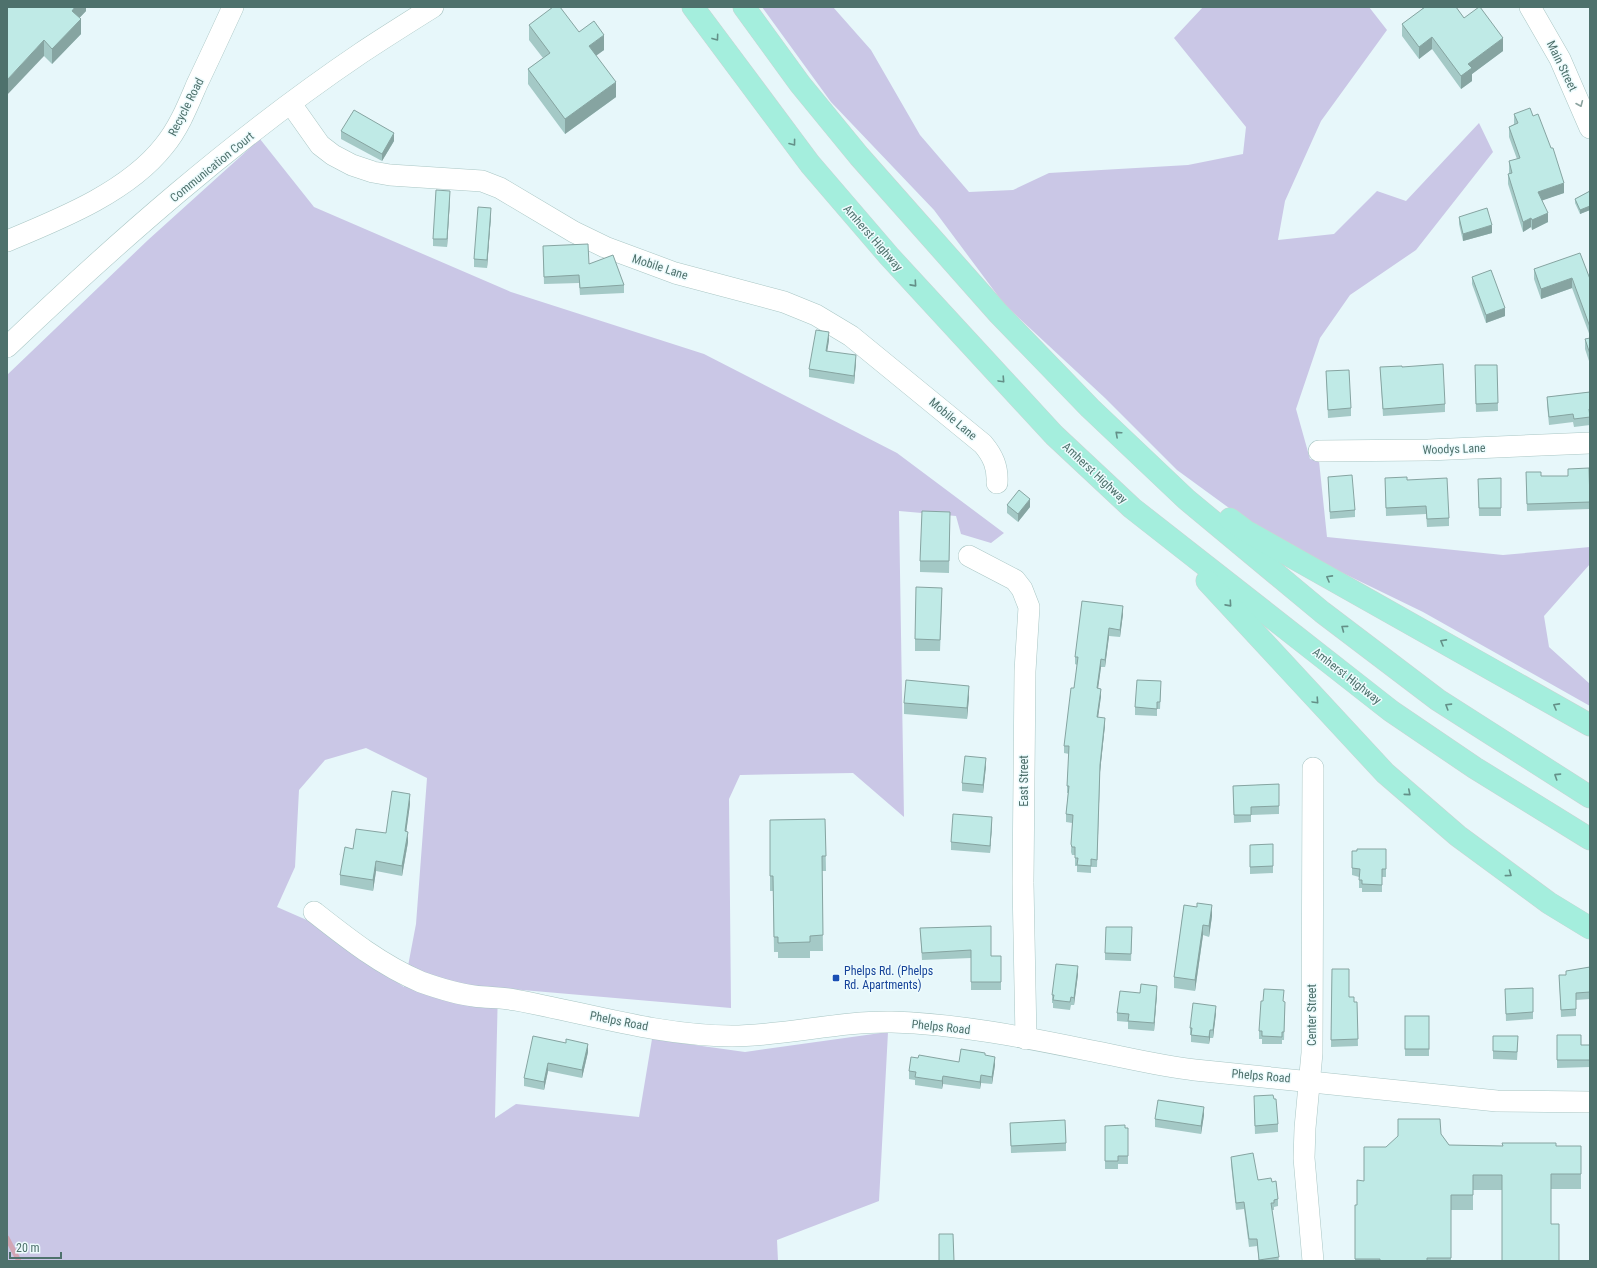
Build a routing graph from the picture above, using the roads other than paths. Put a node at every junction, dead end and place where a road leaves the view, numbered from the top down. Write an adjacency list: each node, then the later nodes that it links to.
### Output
1 (233, 7): 8 (street, Recycle Road)
2 (433, 7): 6 (street, Communication Court)
3 (693, 7): 14 (highway, Amherst Highway, one-way to 14)
4 (744, 7): 11 (highway, one-way to 4)
5 (1530, 7): 7 (street, Main Street, one-way to 7)
6 (290, 104): 9 (street, Communication Court); 13 (street, Mobile Lane)
7 (1590, 128)
8 (7, 241)
9 (7, 347)
10 (1590, 443): 12 (street, Woodys Lane)
11 (1137, 451): 16 (highway, one-way to 11); 18 (highway, one-way to 11)
12 (1319, 451)
13 (997, 483)
14 (1132, 508): 19 (highway, Amherst Highway); 21 (highway, one-way to 21)
15 (969, 556): 22 (street, East Street)
16 (1590, 725)
17 (1313, 768): 23 (street, Center Street)
18 (1590, 797)
19 (1590, 839)
20 (314, 912): 22 (street, Phelps Road)
21 (1590, 928)
22 (1026, 1039): 23 (street, Phelps Road)
23 (1310, 1080): 24 (street, Phelps Road); 25 (street, Center Street)
24 (1590, 1102)
25 (1313, 1261)

